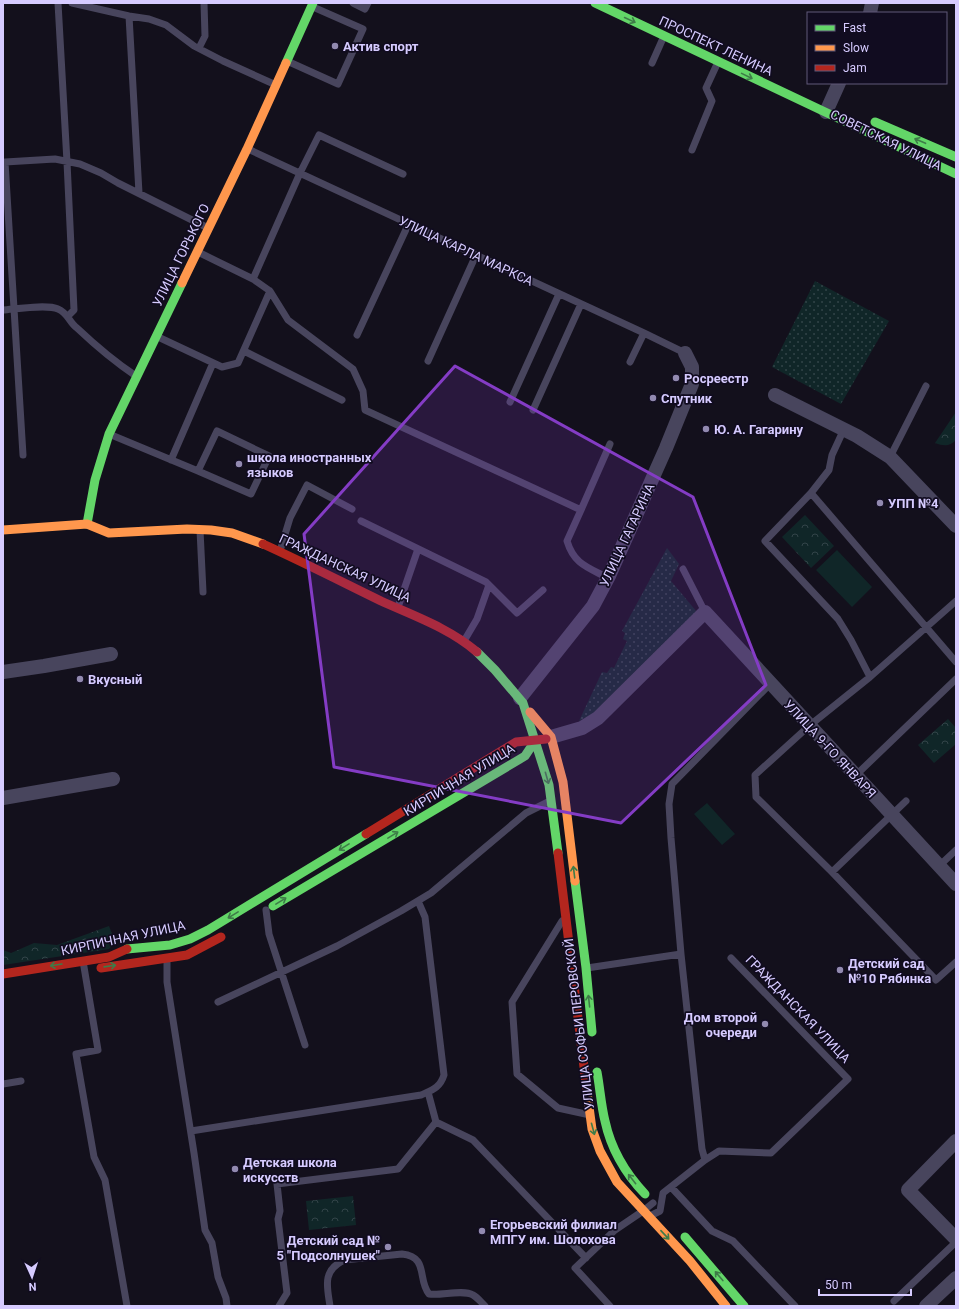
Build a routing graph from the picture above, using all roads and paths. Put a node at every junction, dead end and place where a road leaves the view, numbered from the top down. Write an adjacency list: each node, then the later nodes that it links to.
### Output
1 (58, 3): 21 (lane)
2 (72, 3): 8 (lane)
3 (204, 3): 10 (lane)
4 (353, 3): 5 (lane)
5 (368, 3)
6 (594, 3): 9 (street, ПРОСПЕКТ ЛЕНИНА, one-way to 9)
7 (312, 5): 11 (street, УЛИЦА ГОРЬКОГО); 11 (lane)
8 (128, 16): 10 (lane); 25 (lane)
9 (664, 36): 12 (street, ПРОСПЕКТ ЛЕНИНА); 13 (lane)
10 (199, 48): 15 (lane)
11 (286, 61): 15 (street, УЛИЦА ГОРЬКОГО)
12 (718, 62): 16 (street, ПРОСПЕКТ ЛЕНИНА, one-way to 16); 19 (lane)
13 (652, 63)
14 (839, 84): 16 (street, СОВЕТСКАЯ УЛИЦА)
15 (276, 85): 18 (street, УЛИЦА ГОРЬКОГО)
16 (830, 104): 24 (street, СОВЕТСКАЯ УЛИЦА)
17 (866, 118): 20 (street, СОВЕТСКАЯ УЛИЦА, one-way to 17)
18 (247, 149): 22 (lane, УЛИЦА КАРЛА МАРКСА); 27 (street, УЛИЦА ГОРЬКОГО)
19 (692, 150)
20 (956, 157)
21 (67, 162): 25 (lane); 34 (lane); 36 (lane)
22 (300, 173): 23 (lane); 26 (lane, УЛИЦА КАРЛА МАРКСА); 30 (lane)
23 (403, 174)
24 (956, 174)
25 (139, 193): 27 (lane)
26 (408, 224): 29 (lane, УЛИЦА КАРЛА МАРКСА); 38 (lane)
27 (208, 228): 28 (street, УЛИЦА ГОРЬКОГО)
28 (197, 252): 30 (lane); 39 (street, УЛИЦА ГОРЬКОГО)
29 (476, 255): 32 (lane, УЛИЦА КАРЛА МАРКСА); 42 (lane)
30 (253, 279): 31 (lane)
31 (270, 291): 40 (lane); 60 (lane)
32 (558, 294): 33 (lane, УЛИЦА КАРЛА МАРКСА); 49 (lane)
33 (581, 304): 37 (lane, УЛИЦА КАРЛА МАРКСА); 50 (lane)
34 (14, 309): 35 (lane); 36 (lane); 54 (lane)
35 (3, 310)
36 (68, 316): 45 (lane)
37 (644, 333): 41 (lane, УЛИЦА КАРЛА МАРКСА); 43 (lane)
38 (357, 335)
39 (156, 336): 44 (lane); 45 (street, УЛИЦА ГОРЬКОГО)
40 (244, 351): 44 (lane); 48 (lane)
41 (685, 353): 69 (street, УЛИЦА ГАГАРИНА)
42 (428, 361)
43 (630, 362)
44 (213, 363): 56 (lane)
45 (136, 376): 52 (street, УЛИЦА ГОРЬКОГО)
46 (926, 386): 55 (lane)
47 (775, 395): 51 (street)
48 (342, 400)
49 (510, 402)
50 (533, 410)
51 (844, 429): 55 (street); 58 (lane)
52 (109, 434): 56 (lane); 62 (street, УЛИЦА ГОРЬКОГО)
53 (610, 444): 60 (lane)
54 (23, 455)
55 (890, 457): 63 (street)
56 (171, 460): 57 (lane)
57 (198, 471): 57 (lane)
58 (810, 493): 76 (lane); 81 (lane)
59 (352, 509): 67 (lane)
60 (581, 510): 69 (lane)
61 (361, 521): 66 (lane)
62 (87, 524): 64 (street, ГРАЖДАНСКАЯ УЛИЦА); 65 (street)
63 (956, 526)
64 (200, 529): 67 (street, ГРАЖДАНСКАЯ УЛИЦА); 72 (lane)
65 (3, 530)
66 (418, 549): 70 (lane); 74 (lane)
67 (280, 551): 74 (street, ГРАЖДАНСКАЯ УЛИЦА)
68 (683, 569): 75 (lane)
69 (608, 578): 84 (street, УЛИЦА ГАГАРИНА)
70 (489, 585): 71 (lane); 77 (lane)
71 (543, 590)
72 (203, 592)
73 (956, 602): 76 (lane)
74 (398, 607): 77 (street, ГРАЖДАНСКАЯ УЛИЦА)
75 (705, 612): 83 (street, УЛИЦА 9-ГО ЯНВАРЯ); 86 (street)
76 (927, 627): 79 (lane); 81 (lane)
77 (464, 641): 84 (street, ГРАЖДАНСКАЯ УЛИЦА)
78 (111, 654): 80 (street)
79 (956, 662)
80 (3, 672)
81 (870, 677): 85 (lane)
82 (956, 679): 88 (lane)
83 (770, 684): 85 (street, УЛИЦА 9-ГО ЯНВАРЯ); 102 (lane)
84 (521, 701): 86 (street, УЛИЦА СОФЬИ ПЕРОВСКОЙ); 87 (street, ГРАЖДАНСКАЯ УЛИЦА)
85 (809, 726): 88 (street, УЛИЦА 9-ГО ЯНВАРЯ); 96 (lane)
86 (551, 737): 87 (street); 107 (street, УЛИЦА СОФЬИ ПЕРОВСКОЙ, one-way to 86)
87 (535, 741): 91 (street, УЛИЦА СОФЬИ ПЕРОВСКОЙ, one-way to 91); 99 (street, КИРПИЧНАЯ УЛИЦА, one-way to 87); 106 (street, КИРПИЧНАЯ УЛИЦА, one-way to 106)
88 (855, 776): 93 (street, УЛИЦА 9-ГО ЯНВАРЯ)
89 (113, 779): 90 (street)
90 (3, 798)
91 (552, 800): 98 (lane); 100 (street, УЛИЦА СОФЬИ ПЕРОВСКОЙ)
92 (906, 801): 93 (lane)
93 (892, 814): 95 (street, УЛИЦА 9-ГО ЯНВАРЯ); 96 (lane)
94 (956, 850): 95 (lane)
95 (939, 866): 97 (street, УЛИЦА 9-ГО ЯНВАРЯ)
96 (832, 872): 105 (lane)
97 (956, 884)
98 (418, 901): 108 (lane); 117 (lane)
99 (263, 912): 108 (lane)
100 (566, 916): 118 (street, УЛИЦА СОФЬИ ПЕРОВСКОЙ); 118 (lane)
101 (227, 934): 104 (street, КИРПИЧНАЯ УЛИЦА)
102 (681, 954): 107 (lane); 122 (lane)
103 (731, 958): 122 (lane, ГРАЖДАНСКАЯ УЛИЦА)
104 (167, 959): 106 (street, КИРПИЧНАЯ УЛИЦА, one-way to 104); 120 (lane)
105 (956, 962)
106 (84, 966): 109 (street, КИРПИЧНАЯ УЛИЦА, one-way to 109); 110 (street, КИРПИЧНАЯ УЛИЦА); 132 (lane)
107 (586, 968): 112 (street, УЛИЦА СОФЬИ ПЕРОВСКОЙ, one-way to 107)
108 (281, 971): 111 (lane); 113 (lane)
109 (3, 974)
110 (48, 976)
111 (218, 1002)
112 (593, 1042)
113 (304, 1045)
114 (596, 1064): 124 (street, УЛИЦА СОФЬИ ПЕРОВСКОЙ, one-way to 114)
115 (21, 1080): 116 (lane)
116 (3, 1084)
117 (428, 1092): 119 (lane); 120 (lane)
118 (590, 1115): 126 (street, УЛИЦА СОФЬИ ПЕРОВСКОЙ, one-way to 126)
119 (436, 1122): 129 (lane); 134 (lane)
120 (191, 1131): 133 (lane)
121 (956, 1141): 128 (street)
122 (705, 1160): 123 (lane)
123 (671, 1187): 125 (lane); 140 (lane)
124 (652, 1203): 125 (street, УЛИЦА СОФЬИ ПЕРОВСКОЙ); 126 (lane)
125 (662, 1213): 126 (lane)
126 (646, 1214): 129 (lane); 138 (street, УЛИЦА СОФЬИ ПЕРОВСКОЙ, one-way to 138)
127 (680, 1231): 139 (street, one-way to 127)
128 (956, 1240): 131 (lane)
129 (586, 1258): 137 (lane)
130 (956, 1278): 141 (street)
131 (894, 1301)
132 (127, 1306)
133 (227, 1306)
134 (279, 1306)
135 (330, 1306): 136 (lane)
136 (484, 1306)
137 (610, 1306)
138 (726, 1306)
139 (744, 1306)
140 (795, 1306)
141 (926, 1306)

